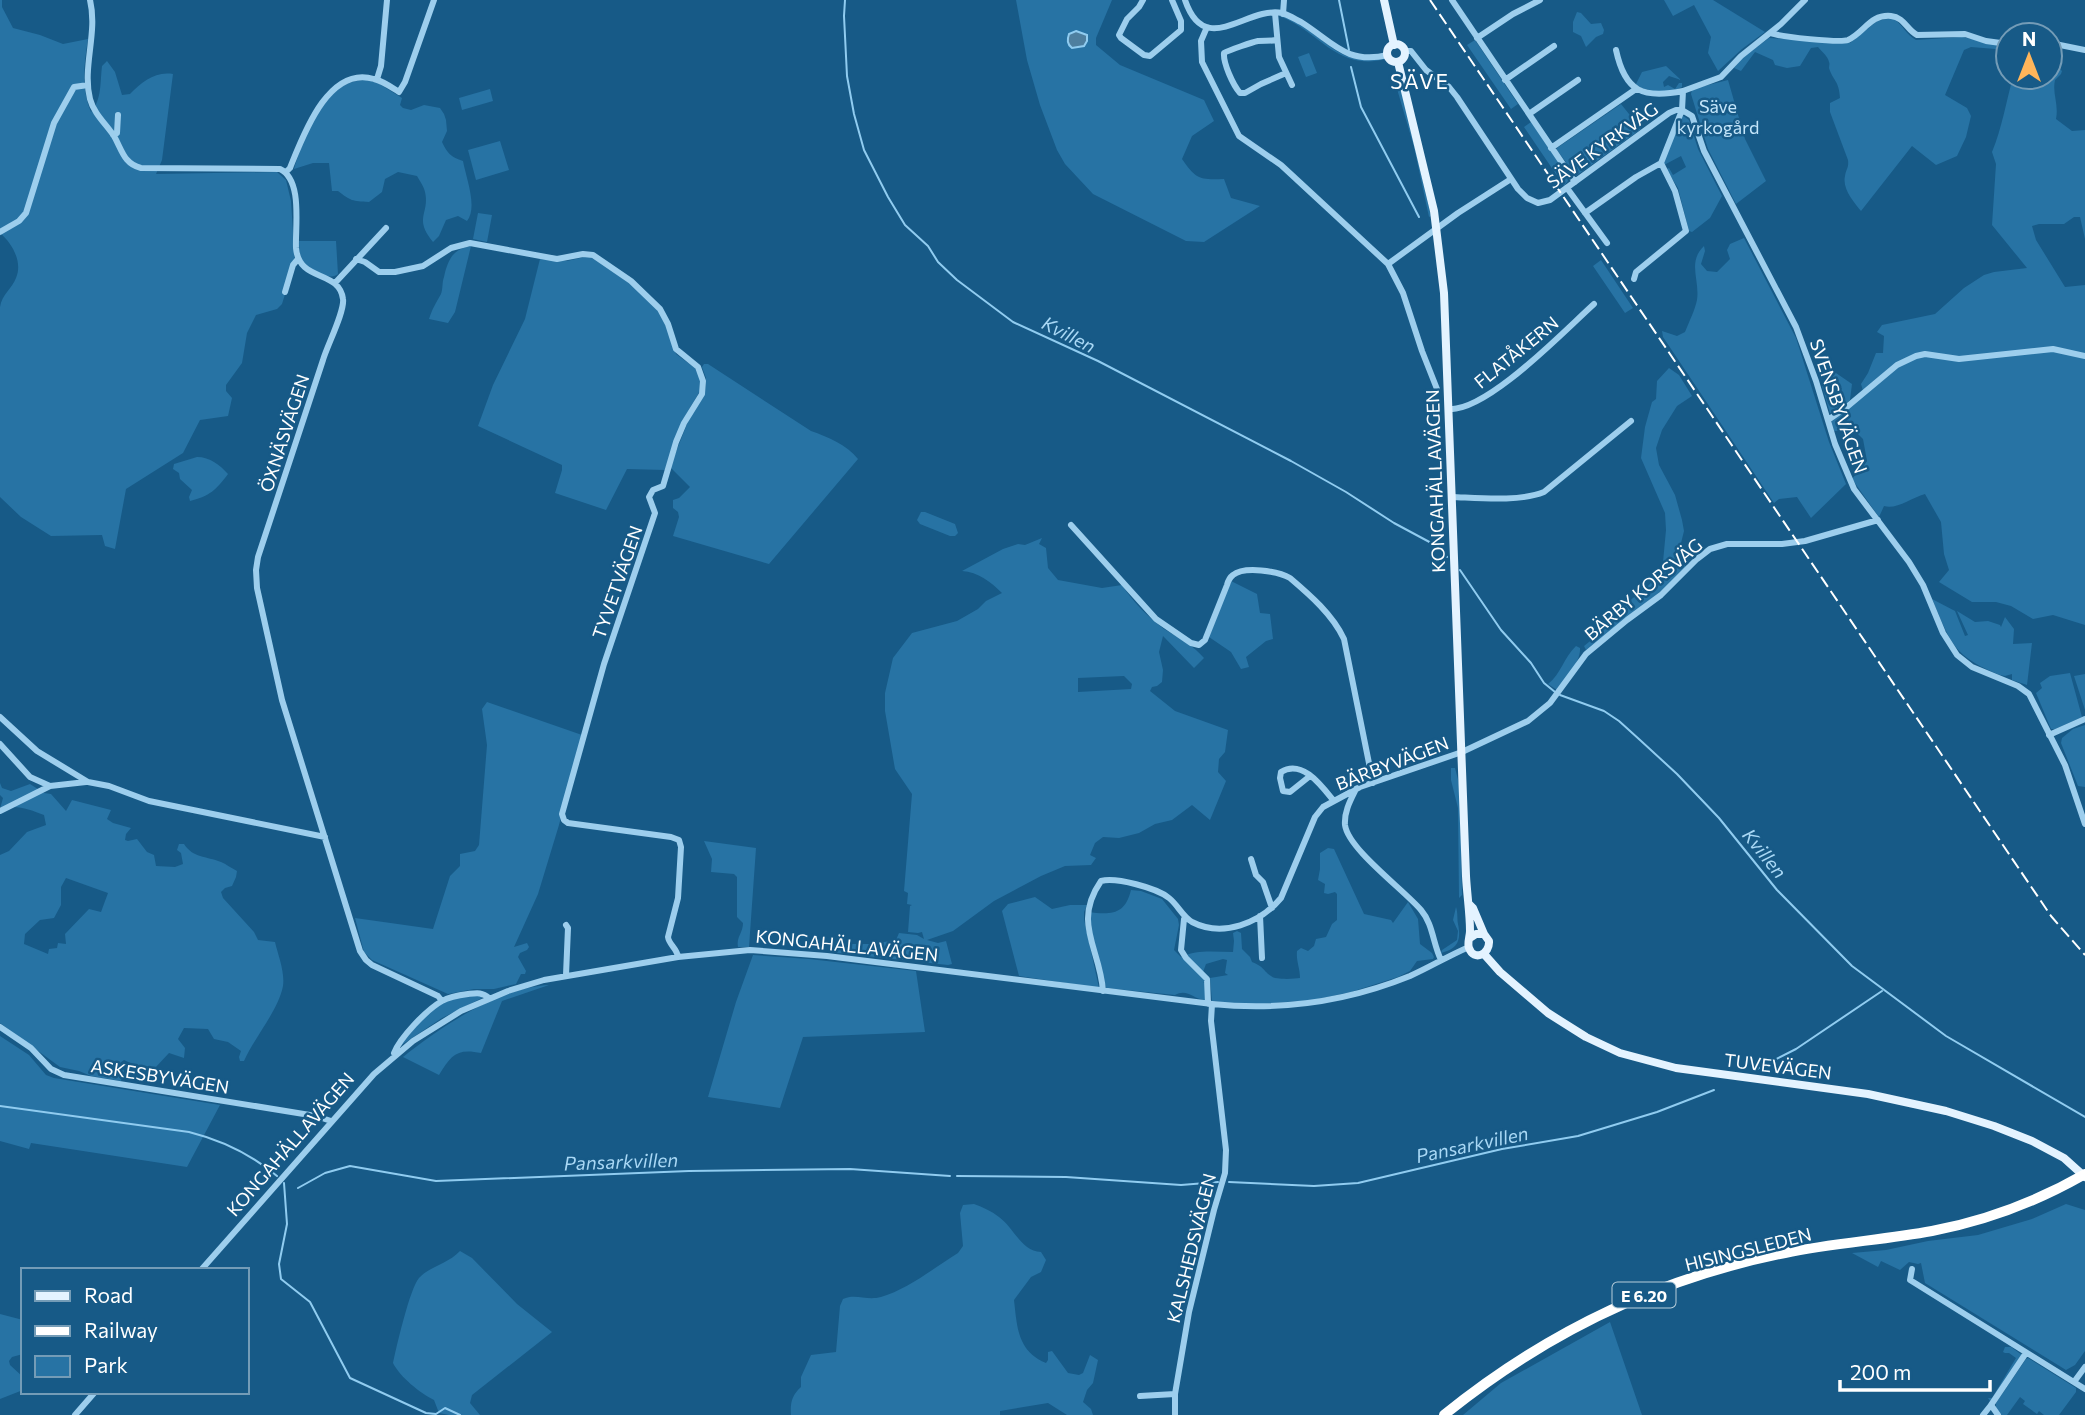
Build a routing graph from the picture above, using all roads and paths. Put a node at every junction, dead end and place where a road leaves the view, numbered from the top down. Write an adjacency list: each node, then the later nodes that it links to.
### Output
1 (90, 0): 31 (street)
2 (387, 0): 28 (street)
3 (434, 0): 28 (street)
4 (1143, 0): 5 (street)
5 (1172, 0)
6 (1185, 0): 14 (street)
7 (1284, 0): 13 (street)
8 (1384, 0): 19 (main road)
9 (1452, 0): 16 (street)
10 (1540, 0): 16 (street)
11 (1805, 0): 15 (street)
12 (1275, 13): 13 (street); 14 (street); 17 (street)
13 (1283, 14): 25 (street)
14 (1207, 27): 52 (street)
15 (1772, 33): 18 (street); 34 (street)
16 (1477, 38): 29 (street)
17 (1277, 40): 27 (street); 27 (street)
18 (1994, 42)
19 (1394, 45): 24 (main road); 25 (main road)
20 (1554, 46): 29 (street)
21 (2064, 46): 23 (street)
22 (1616, 50): 33 (street)
23 (2085, 50)
24 (1405, 51): 26 (main road); 42 (street)
25 (1388, 55): 26 (main road)
26 (1398, 62): 47 (main road, KONGAHÄLLAVÄGEN)
27 (1286, 73): 32 (street)
28 (377, 79): 41 (street)
29 (1506, 80): 36 (street)
30 (1578, 80): 36 (street)
31 (88, 85): 38 (street); 48 (street)
32 (1292, 85)
33 (1636, 89): 34 (street); 39 (street)
34 (1684, 91): 35 (street)
35 (1682, 110): 40 (street); 43 (street, SÄVE KYRKVÄG); 60 (street, SVENSBYVÄGEN)
36 (1529, 114): 39 (street)
37 (118, 115): 38 (street)
38 (113, 135): 41 (street)
39 (1551, 148): 43 (street)
40 (1661, 163): 45 (street); 53 (street)
41 (286, 173): 50 (street)
42 (1511, 179): 44 (street, SÄVE KYRKVÄG); 47 (street)
43 (1575, 182): 44 (street, SÄVE KYRKVÄG)
44 (1567, 188): 45 (street)
45 (1585, 213): 49 (street)
46 (386, 228): 51 (street)
47 (1437, 228): 52 (street); 59 (main road, KONGAHÄLLAVÄGEN)
48 (0, 232)
49 (1607, 243)
50 (298, 259): 54 (street); 55 (street)
51 (356, 259): 54 (street); 88 (street, TYVETVÄGEN)
52 (1388, 264): 58 (street)
53 (1633, 279)
54 (335, 283): 78 (street, ÖXNÄSVÄGEN)
55 (285, 292)
56 (1594, 304): 59 (street, FLATÅKERN)
57 (2085, 356): 60 (street)
58 (1437, 389)
59 (1448, 409): 62 (main road, KONGAHÄLLAVÄGEN)
60 (1828, 420): 63 (street, SVENSBYVÄGEN)
61 (1631, 421): 62 (street)
62 (1452, 497): 69 (main road, KONGAHÄLLAVÄGEN)
63 (1878, 520): 67 (street, SVENSBYVÄGEN); 69 (street, BÄRBY KORSVÄG)
64 (1071, 525): 72 (street)
65 (0, 717): 71 (street)
66 (2085, 719): 67 (street)
67 (2049, 735): 77 (street, SVENSBYVÄGEN)
68 (0, 744): 73 (street)
69 (1462, 752): 72 (street, BÄRBYVÄGEN); 80 (main road, KONGAHÄLLAVÄGEN)
70 (1310, 776): 70 (street); 75 (street)
71 (88, 782): 73 (street); 78 (street)
72 (1373, 783): 74 (street, BÄRBYVÄGEN)
73 (50, 786): 76 (street)
74 (1356, 789): 75 (street, BÄRBYVÄGEN); 90 (street)
75 (1333, 800): 81 (street, BÄRBYVÄGEN)
76 (0, 811)
77 (2085, 824)
78 (324, 837): 94 (street, ÖXNÄSVÄGEN)
79 (1251, 859): 81 (street)
80 (1469, 904): 85 (main road, KONGAHÄLLAVÄGEN); 86 (main road, KONGAHÄLLAVÄGEN)
81 (1272, 908): 82 (street, BÄRBYVÄGEN)
82 (1260, 916): 83 (street, BÄRBYVÄGEN); 89 (street)
83 (1186, 917): 92 (street); 95 (street)
84 (566, 925): 91 (street)
85 (1484, 934): 86 (main road, KONGAHÄLLAVÄGEN); 87 (main road, KONGAHÄLLAVÄGEN)
86 (1469, 943): 87 (main road); 90 (street, KONGAHÄLLAVÄGEN)
87 (1484, 954): 99 (main road, TUVEVÄGEN)
88 (678, 957): 91 (street, KONGAHÄLLAVÄGEN); 92 (street, KONGAHÄLLAVÄGEN)
89 (1262, 958)
90 (1441, 960): 95 (street, KONGAHÄLLAVÄGEN)
91 (566, 975): 93 (street, KONGAHÄLLAVÄGEN)
92 (1103, 991): 95 (street, KONGAHÄLLAVÄGEN)
93 (489, 998): 94 (street); 97 (street, KONGAHÄLLAVÄGEN)
94 (442, 1001): 97 (street)
95 (1210, 1004): 107 (street, KALSHEDSVÄGEN)
96 (0, 1027): 98 (street, ASKESBYVÄGEN)
97 (394, 1055): 98 (street, KONGAHÄLLAVÄGEN)
98 (331, 1121): 100 (street, KONGAHÄLLAVÄGEN)
99 (2084, 1175): 112 (highway, HISINGSLEDEN / E 6.20)
100 (203, 1268)
101 (1912, 1269): 102 (street)
102 (2026, 1353): 104 (street); 109 (street)
103 (2085, 1367): 104 (street)
104 (2074, 1382): 105 (street)
105 (2085, 1389)
106 (93, 1394): 110 (street)
107 (1175, 1394): 108 (street); 111 (street, KALSHEDSVÄGEN)
108 (1140, 1396)
109 (1991, 1405): 113 (street); 114 (street)
110 (75, 1415)
111 (1175, 1415)
112 (1444, 1415)
113 (1983, 1415)
114 (1998, 1415)

